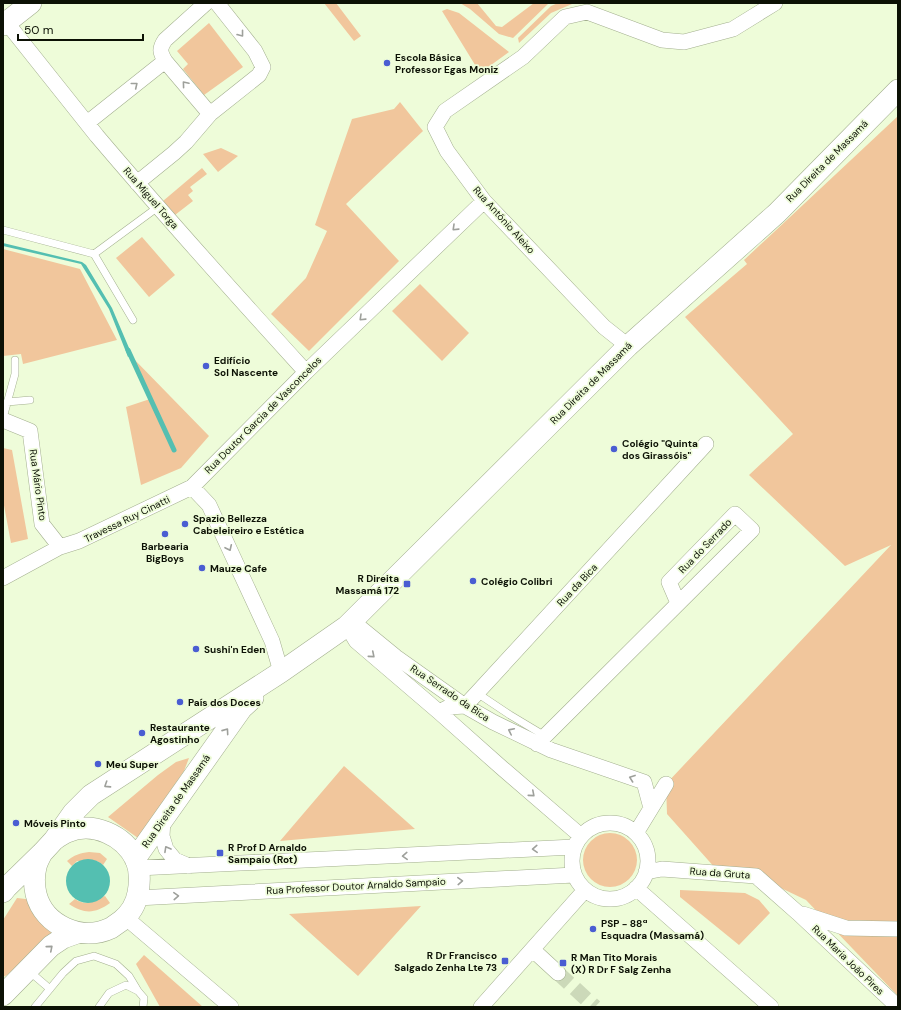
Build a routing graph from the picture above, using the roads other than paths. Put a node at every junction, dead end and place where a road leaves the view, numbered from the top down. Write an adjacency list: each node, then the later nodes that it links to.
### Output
1 (31, 3): 5 (main road)
2 (206, 3): 6 (street)
3 (217, 3): 8 (street, one-way to 8)
4 (773, 3): 11 (street, Rua António Aleixo)
5 (4, 21): 9 (street, Rua Miguel Torga)
6 (165, 61): 8 (street, one-way to 6); 9 (street, one-way to 6)
7 (898, 90): 16 (main road, Rua Direita de Massamá)
8 (210, 114): 10 (street)
9 (87, 124): 10 (street, Rua Miguel Torga)
10 (140, 186): 12 (street, Rua Miguel Torga)
11 (484, 201): 16 (street, Rua António Aleixo); 18 (street, Rua Doutor Garcia de Vasconcelos, one-way to 18)
12 (158, 207): 14 (lane); 18 (street, Rua Miguel Torga)
13 (3, 230): 14 (lane)
14 (94, 254): 15 (lane)
15 (132, 320)
16 (628, 346): 27 (main road, Rua Direita de Massamá)
17 (15, 360): 20 (lane)
18 (306, 372): 23 (street, Rua Doutor Garcia de Vasconcelos)
19 (30, 400): 20 (lane)
20 (7, 402): 21 (lane)
21 (3, 419): 24 (street, Rua Mário Pinto)
22 (706, 444): 29 (street, Rua da Bica)
23 (192, 487): 24 (street, Travessa Ruy Cinatti); 28 (street, one-way to 28)
24 (60, 547): 25 (street)
25 (3, 578)
26 (678, 603): 26 (street, Rua do Serrado); 32 (street, Rua do Serrado)
27 (349, 624): 28 (main road, Rua Direita de Massamá); 30 (street, Rua Serrado da Bica); 31 (street, Rua Serrado da Bica, one-way to 31)
28 (281, 672): 35 (main road, Rua Direita de Massamá, one-way to 28); 38 (main road, Rua Direita de Massamá, one-way to 38)
29 (477, 693): 30 (street, Rua da Bica); 32 (lane)
30 (465, 706): 31 (street); 32 (street, Rua Serrado da Bica, one-way to 30)
31 (439, 712): 37 (street, Rua Serrado da Bica, one-way to 37)
32 (541, 740): 34 (street, Rua Serrado da Bica, one-way to 32)
33 (666, 784): 34 (street)
34 (652, 808): 36 (street)
35 (163, 820): 39 (main road, Rua Direita de Massamá); 40 (street, one-way to 35)
36 (636, 833): 37 (street); 41 (street)
37 (577, 842): 40 (street, one-way to 40); 42 (street)
38 (48, 846): 39 (main road, Rua Direita de Massamá); 45 (main road, Rua Direita de Massamá); 50 (main road, Rua Direita de Massamá)
39 (137, 864): 40 (street); 46 (main road, Rua Direita de Massamá)
40 (190, 866)
41 (646, 872): 43 (street); 47 (street, Rua da Gruta)
42 (574, 875): 44 (street); 46 (street, Rua Professor Doutor Arnaldo Sampaio, one-way to 42)
43 (636, 888): 44 (street); 62 (street)
44 (585, 890): 51 (street)
45 (3, 892)
46 (137, 898): 48 (main road, Rua Direita de Massamá)
47 (798, 913): 49 (street, Rua da Gruta); 63 (street, Rua Maria João Pires)
48 (125, 917): 50 (main road, Rua Direita de Massamá); 60 (street)
49 (898, 929)
50 (77, 933): 52 (main road, Rua Direita de Massamá, one-way to 50)
51 (533, 950): 53 (street); 61 (street)
52 (28, 970): 54 (lane); 56 (main road, Rua Direita de Massamá)
53 (558, 973)
54 (50, 989): 55 (lane); 57 (lane)
55 (138, 991): 58 (lane); 59 (lane)
56 (3, 995)
57 (35, 1007)
58 (99, 1007)
59 (143, 1007)
60 (231, 1007)
61 (481, 1007)
62 (771, 1007)
63 (898, 1007)

